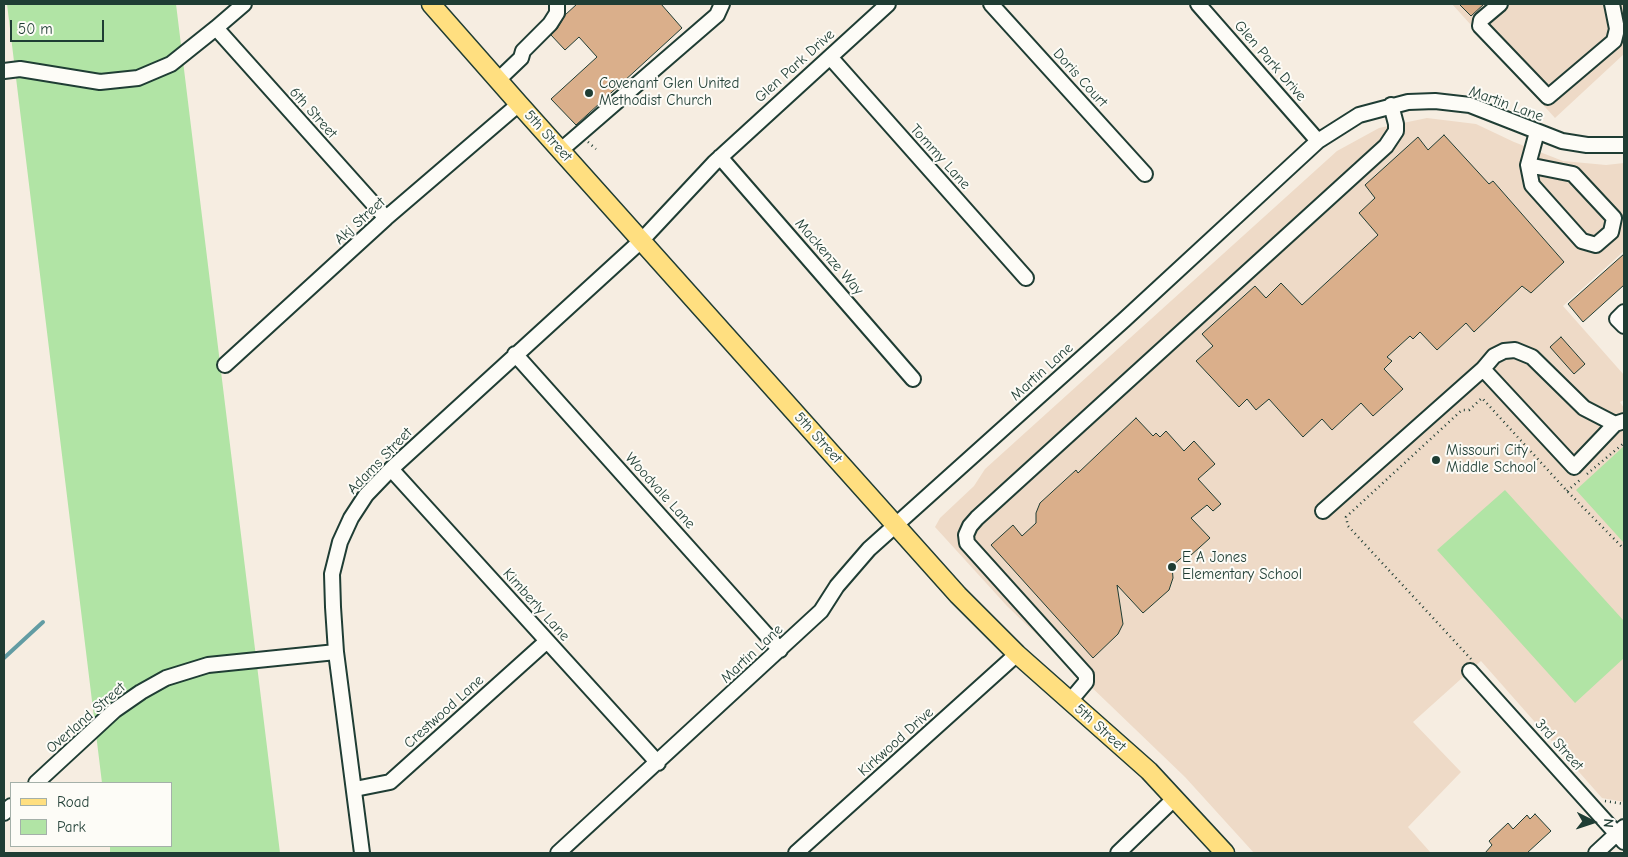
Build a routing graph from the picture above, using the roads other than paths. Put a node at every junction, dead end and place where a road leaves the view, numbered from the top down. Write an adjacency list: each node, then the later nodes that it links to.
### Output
1 (244, 4): 10 (street)
2 (431, 4): 14 (main road, 5th Street)
3 (557, 4): 14 (street)
4 (722, 4): 20 (street)
5 (888, 4): 12 (street, Glen Park Drive)
6 (991, 4): 23 (street, Doris Court)
7 (1198, 4): 18 (street, Glen Park Drive)
8 (1500, 4): 11 (street)
9 (1612, 4): 11 (street)
10 (216, 28): 13 (street); 24 (street, 6th Street)
11 (1621, 28)
12 (830, 57): 21 (street, Glen Park Drive); 26 (street, Tommy Lane)
13 (4, 71)
14 (498, 80): 15 (main road, 5th Street)
15 (519, 104): 20 (main road, 5th Street); 24 (street, Akj Street)
16 (1391, 106): 17 (street, Martin Lane); 18 (street, Martin Lane); 42 (street)
17 (1537, 132): 19 (street, Martin Lane); 22 (street)
18 (1318, 140): 36 (street, Martin Lane)
19 (1624, 145)
20 (561, 150): 25 (main road, 5th Street)
21 (720, 157): 25 (street, Glen Park Drive); 32 (street, Mackenze Way)
22 (1528, 165): 22 (street)
23 (1145, 174)
24 (386, 218): 30 (street, Akj Street)
25 (642, 240): 29 (street, Adams Street); 36 (main road, 5th Street)
26 (1026, 278)
27 (1624, 312): 28 (street)
28 (1624, 326)
29 (516, 354): 34 (street, Adams Street); 38 (street, Woodvale Lane)
30 (225, 365)
31 (1483, 369): 33 (street); 33 (street); 35 (street)
32 (913, 379)
33 (1620, 422)
34 (391, 469): 37 (street, Kimberly Lane); 39 (street, Adams Street)
35 (1323, 511)
36 (897, 526): 38 (street, Martin Lane); 40 (main road, 5th Street)
37 (547, 641): 43 (street, Kimberly Lane); 45 (street, Crestwood Lane)
38 (780, 650): 43 (street, Martin Lane)
39 (336, 652): 44 (street, Overland Street); 45 (street, Adams Street)
40 (1017, 654): 42 (main road, 5th Street); 50 (street, Kirkwood Drive)
41 (1470, 671): 47 (street, 3rd Street)
42 (1070, 701): 46 (main road, 5th Street)
43 (658, 763): 49 (street, Martin Lane)
44 (37, 782)
45 (355, 790): 48 (street, Adams Street)
46 (1175, 798): 51 (street); 52 (main road, 5th Street)
47 (1622, 834): 53 (street)
48 (362, 853)
49 (558, 853)
50 (796, 853)
51 (1118, 853)
52 (1225, 853)
53 (1596, 853)

